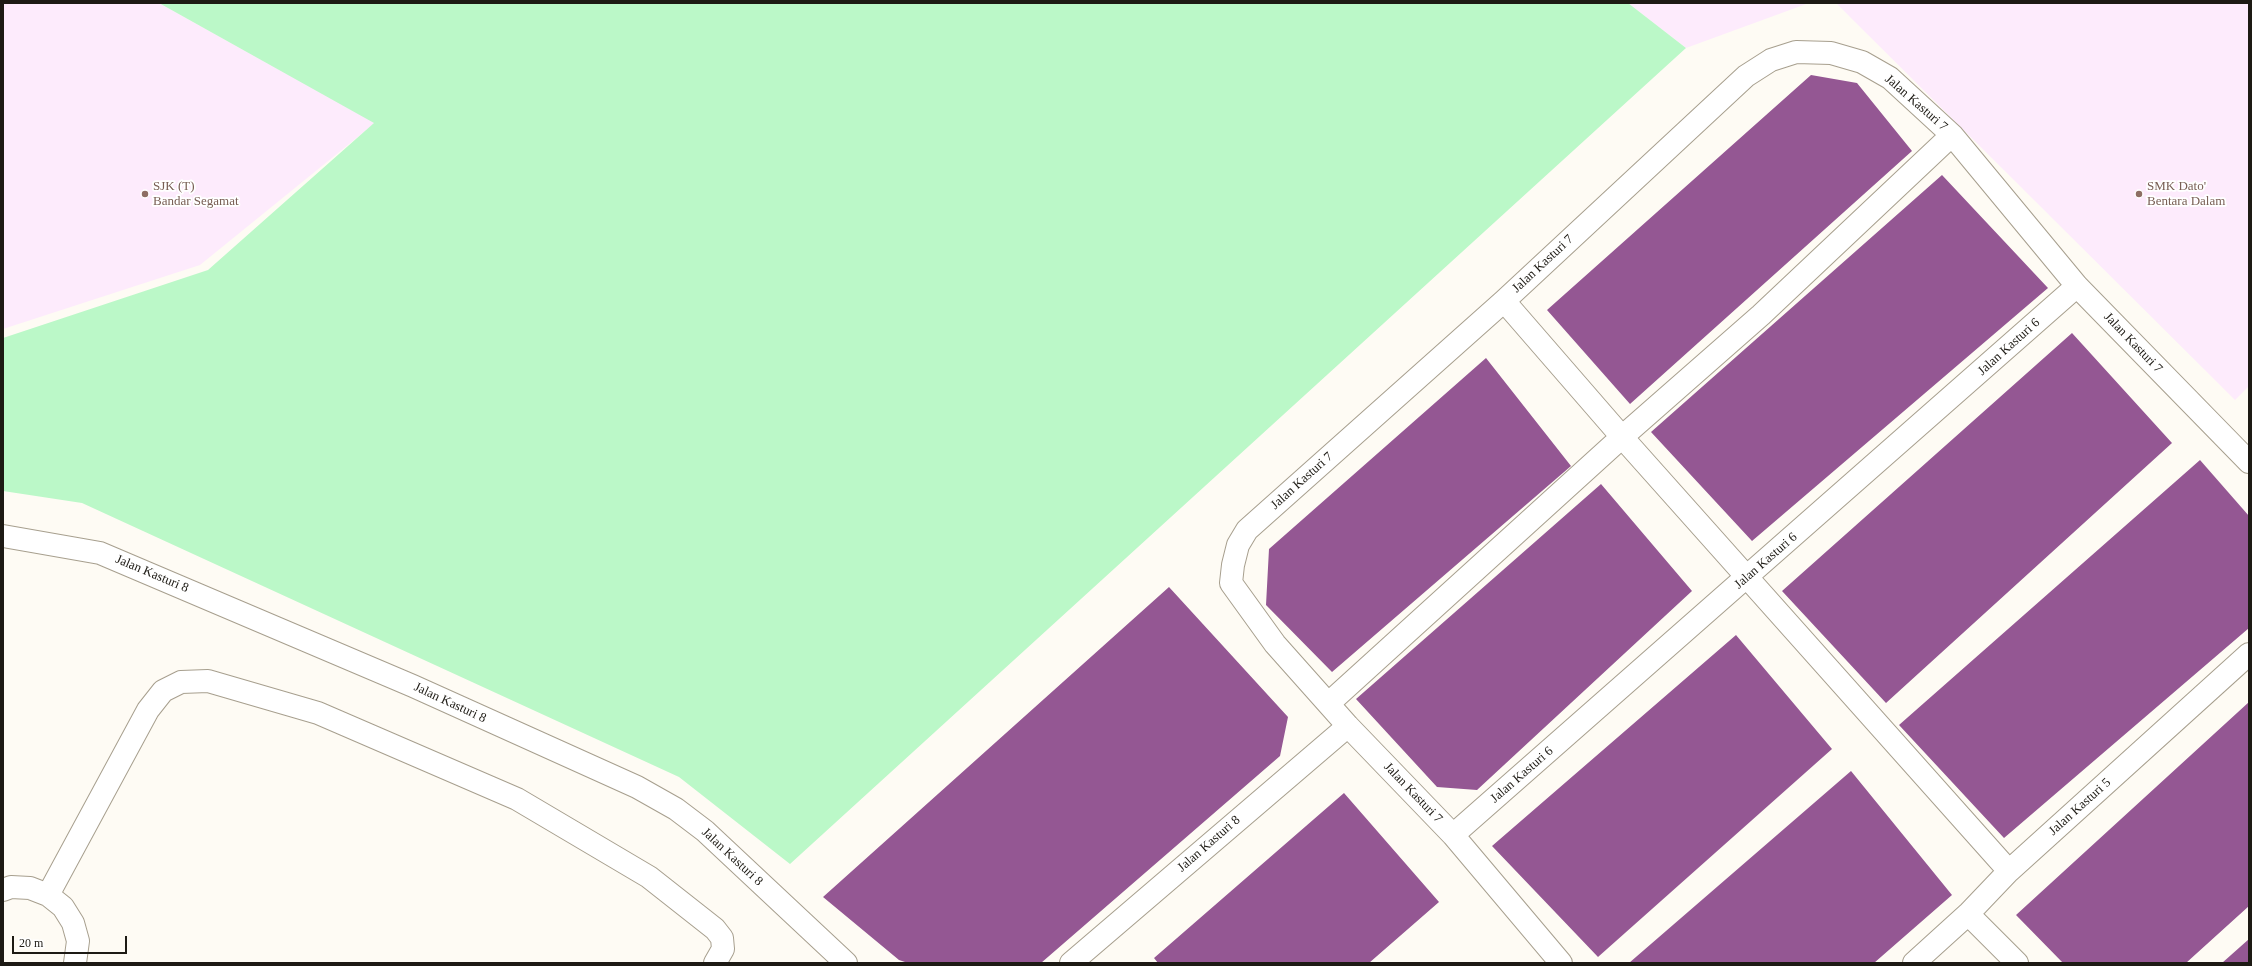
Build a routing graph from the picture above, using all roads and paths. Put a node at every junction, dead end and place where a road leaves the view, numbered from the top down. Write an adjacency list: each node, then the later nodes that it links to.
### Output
1 (1952, 135): 2 (street, Jalan Kasturi 7); 3 (street, Jalan Kasturi 7); 4 (street)
2 (2078, 286): 5 (street, Jalan Kasturi 7); 7 (street, Jalan Kasturi 6)
3 (1504, 301): 4 (street); 9 (street, Jalan Kasturi 7)
4 (1622, 437): 7 (street); 9 (street)
5 (2249, 462)
6 (3, 536): 18 (street, Jalan Kasturi 8)
7 (1748, 578): 11 (street, Jalan Kasturi 6); 12 (street)
8 (2249, 654): 12 (street, Jalan Kasturi 5)
9 (1329, 703): 10 (street, Jalan Kasturi 7)
10 (1348, 726): 11 (street, Jalan Kasturi 7); 19 (street, Jalan Kasturi 8)
11 (1453, 835): 20 (street, Jalan Kasturi 7)
12 (2010, 871): 15 (street, Jalan Kasturi 5)
13 (3, 890): 14 (street)
14 (48, 895): 16 (street); 17 (street)
15 (1968, 914): 21 (street, Jalan Kasturi 5); 22 (street)
16 (76, 963)
17 (715, 963)
18 (846, 963)
19 (1071, 963)
20 (1561, 963)
21 (1914, 963)
22 (2017, 963)

